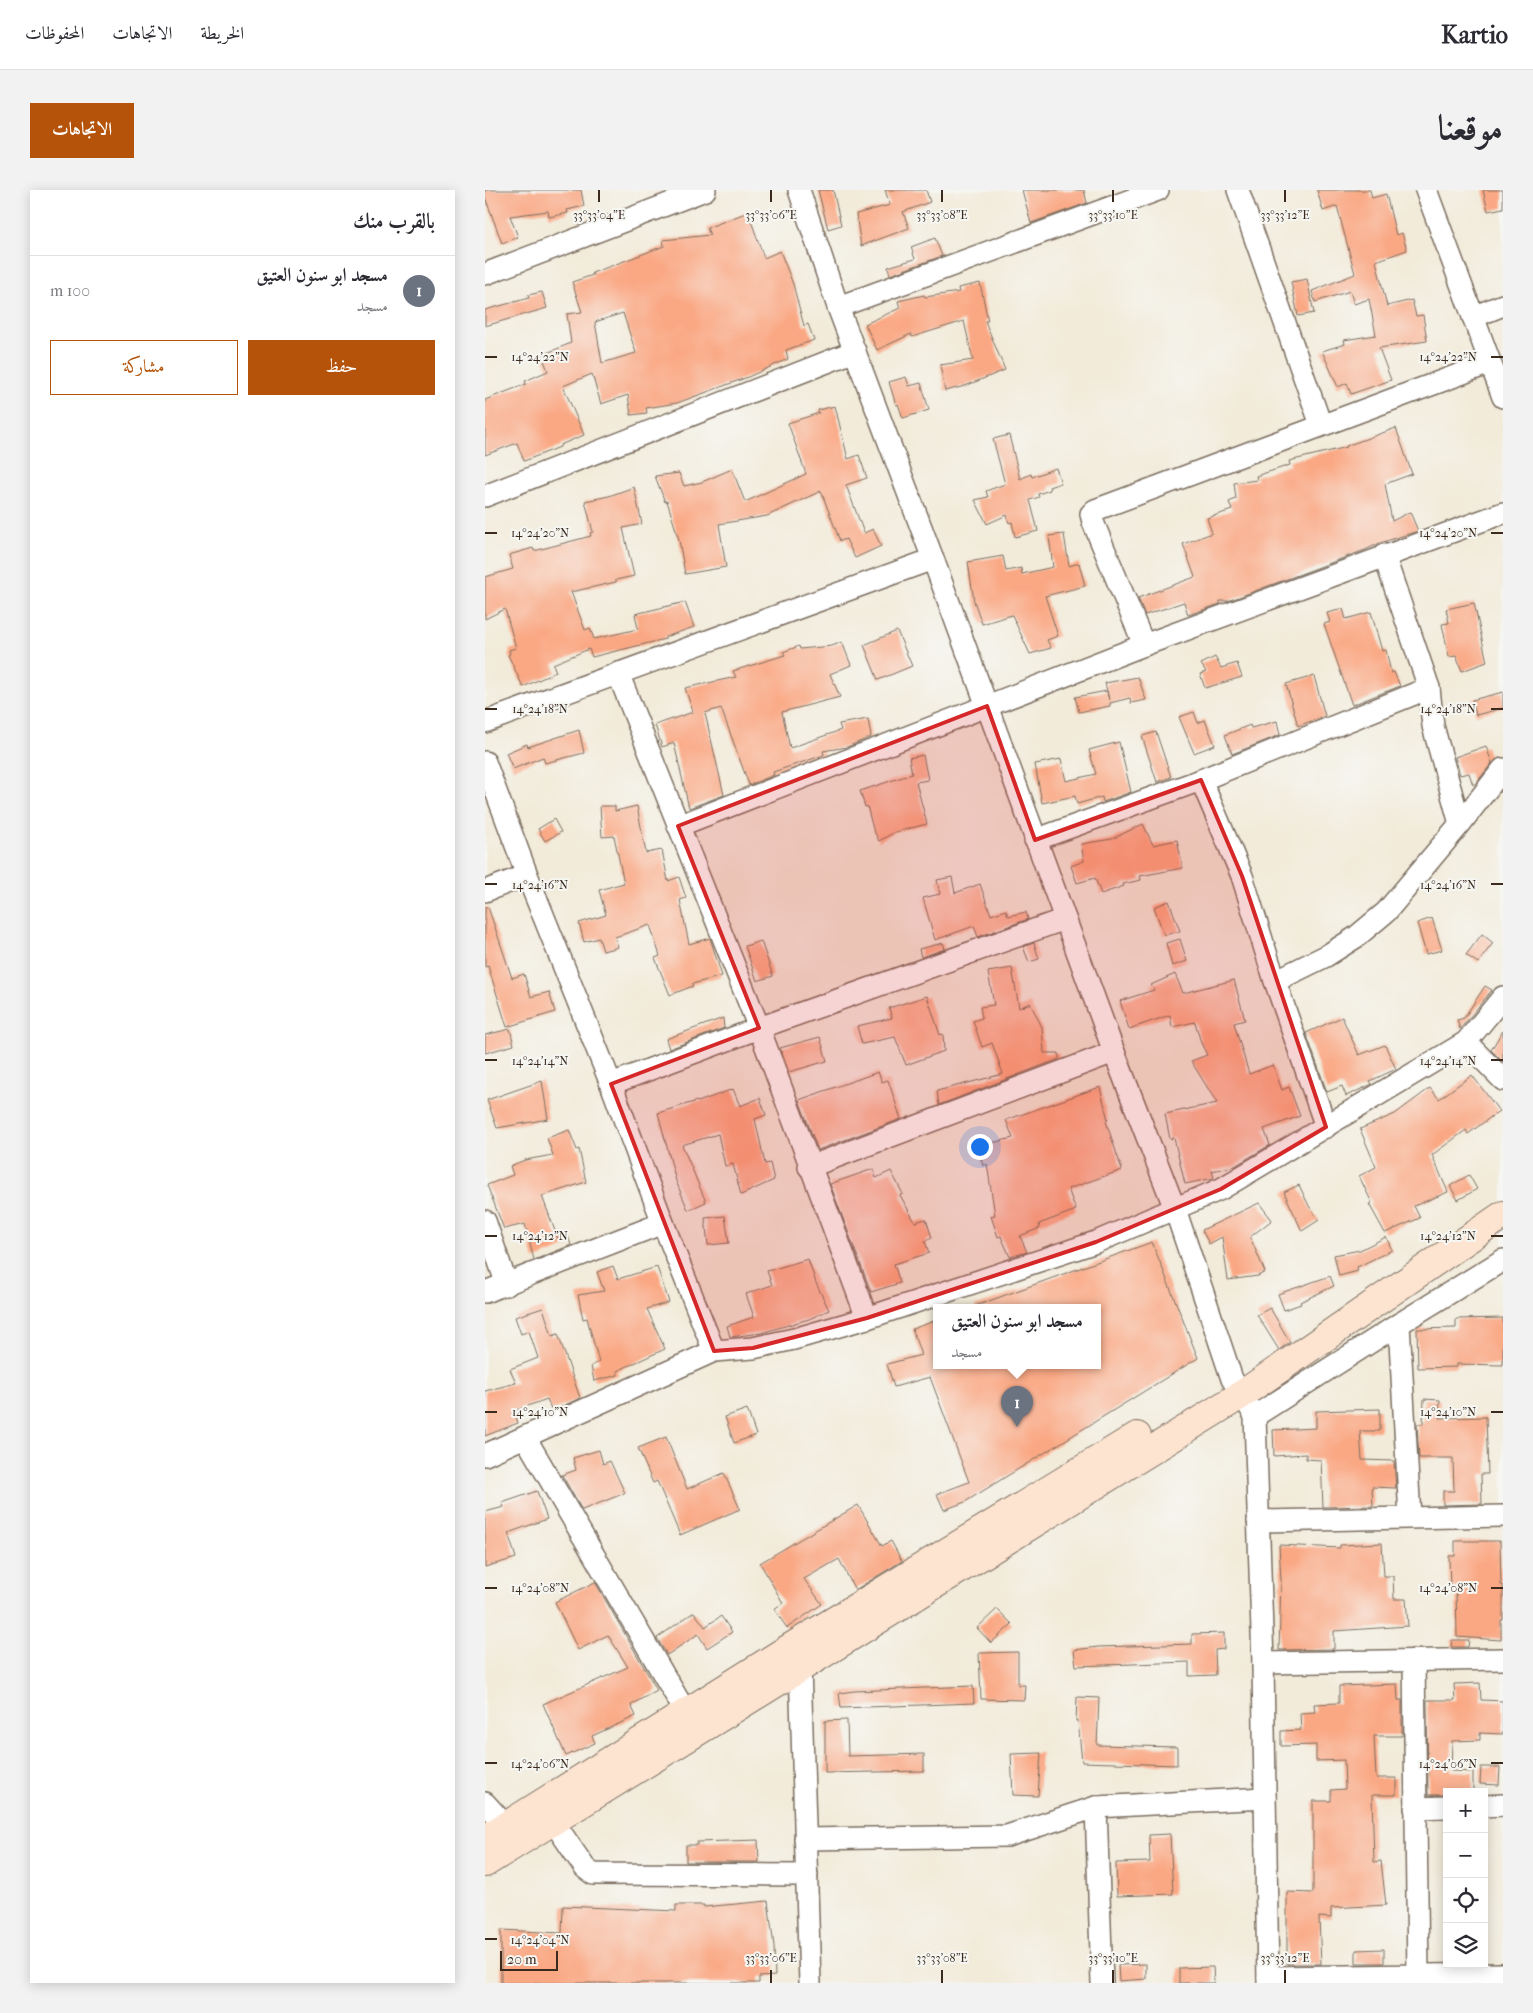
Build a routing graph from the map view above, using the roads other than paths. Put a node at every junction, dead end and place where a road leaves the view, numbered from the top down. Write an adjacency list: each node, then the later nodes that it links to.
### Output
1 (705, 190): 6 (street)
2 (799, 190): 8 (street)
3 (1158, 190): 8 (street)
4 (1238, 190): 13 (street)
5 (1426, 190): 9 (street)
6 (485, 274)
7 (1503, 305): 9 (street)
8 (838, 307): 10 (street)
9 (1473, 317): 11 (street)
10 (855, 351): 14 (street); 17 (street)
11 (1490, 363): 12 (street); 13 (street)
12 (1503, 398)
13 (1321, 426): 18 (street)
14 (485, 496)
15 (1503, 513): 16 (street)
16 (1384, 555): 18 (street); 20 (street)
17 (933, 559): 19 (street); 21 (street)
18 (1144, 645): 21 (street)
19 (618, 673): 22 (street); 27 (street)
20 (1429, 688): 25 (street); 26 (street)
21 (987, 706): 27 (street); 28 (street)
22 (485, 722)
23 (485, 762): 29 (street)
24 (1503, 769): 26 (street)
25 (1201, 780): 28 (street); 32 (street)
26 (1460, 824): 32 (street)
27 (678, 826): 34 (street)
28 (1035, 840): 31 (street)
29 (527, 875): 30 (street); 38 (street)
30 (485, 891)
31 (1065, 919): 34 (street); 36 (street)
32 (1275, 981): 39 (street)
33 (1503, 997): 35 (street)
34 (759, 1028): 38 (street); 40 (street)
35 (1466, 1042): 37 (street); 39 (street)
36 (1114, 1052): 40 (street); 42 (street)
37 (1503, 1080)
38 (611, 1084): 45 (street)
39 (1326, 1127): 42 (street)
40 (809, 1166): 49 (street)
41 (1503, 1194): 52 (street)
42 (1175, 1209): 49 (street); 52 (street)
43 (1503, 1215): 52 (street)
44 (485, 1221): 47 (street)
45 (663, 1223): 47 (street); 51 (street)
46 (1503, 1260): 50 (street)
47 (507, 1284): 48 (street)
48 (485, 1292)
49 (867, 1318): 51 (street)
50 (1399, 1324): 52 (street); 56 (street)
51 (714, 1351): 53 (street)
52 (1242, 1397): 57 (street); 61 (street); 62 (street)
53 (525, 1437): 54 (street); 62 (street)
54 (485, 1455)
55 (1503, 1516): 56 (street)
56 (1410, 1517): 57 (street)
57 (1258, 1521): 60 (street)
58 (1503, 1659): 59 (street)
59 (1414, 1660): 60 (street); 69 (street)
60 (1263, 1663): 63 (street)
61 (800, 1667): 70 (street); 72 (street)
62 (686, 1713): 71 (street)
63 (1265, 1798): 67 (street); 77 (street)
64 (485, 1803): 71 (street)
65 (1503, 1805): 66 (street)
66 (1488, 1806)
67 (1096, 1807): 72 (street); 79 (street)
68 (1443, 1807): 69 (street)
69 (1415, 1808): 76 (street)
70 (553, 1820): 73 (street); 74 (street)
71 (495, 1833)
72 (805, 1839): 74 (street)
73 (485, 1863)
74 (807, 1875): 78 (street)
75 (1503, 1974): 76 (street)
76 (1419, 1975): 77 (street)
77 (1268, 1980)
78 (810, 1983)
79 (1102, 1983)

